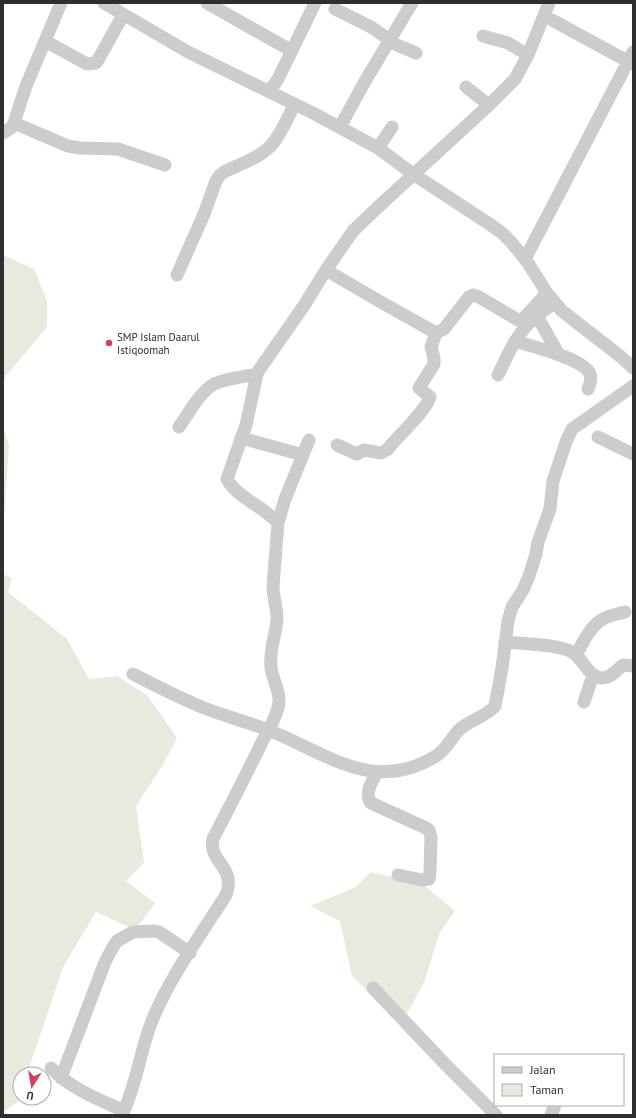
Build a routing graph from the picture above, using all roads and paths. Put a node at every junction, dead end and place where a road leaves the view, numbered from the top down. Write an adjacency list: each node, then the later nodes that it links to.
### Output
1 (60, 3): 12 (street)
2 (104, 3): 8 (street)
3 (207, 3): 13 (street)
4 (315, 3): 13 (street)
5 (412, 3): 11 (street)
6 (549, 3): 15 (street)
7 (335, 9): 11 (street)
8 (123, 15): 12 (street); 18 (street)
9 (552, 20): 16 (street)
10 (484, 36): 15 (street)
11 (390, 40): 14 (street); 22 (street)
12 (45, 41): 21 (street)
13 (292, 51): 18 (street)
14 (416, 53)
15 (528, 55): 20 (street)
16 (631, 59): 28 (street)
17 (466, 87): 20 (street)
18 (269, 92): 19 (street)
19 (295, 104): 22 (street); 30 (street)
20 (489, 105): 27 (street)
21 (14, 123): 24 (street); 26 (street)
22 (340, 127): 25 (street)
23 (392, 127): 25 (street)
24 (3, 133)
25 (378, 148): 27 (street)
26 (165, 165)
27 (413, 174): 28 (street); 29 (street)
28 (524, 259): 31 (street)
29 (326, 270): 33 (street); 37 (street)
30 (177, 275)
31 (551, 298): 32 (street); 33 (street); 36 (street)
32 (537, 316): 34 (street); 35 (street)
33 (436, 333): 45 (street)
34 (515, 341): 35 (street); 38 (street)
35 (559, 355): 40 (street)
36 (633, 368)
37 (257, 374): 41 (street); 43 (street)
38 (498, 375)
39 (633, 386): 50 (street)
40 (588, 389)
41 (179, 427)
42 (598, 437): 46 (street)
43 (241, 438): 47 (street); 48 (street)
44 (309, 440): 47 (street)
45 (337, 446)
46 (633, 454)
47 (303, 455): 48 (street)
48 (278, 523): 56 (street)
49 (625, 612): 51 (street)
50 (505, 642): 51 (street); 57 (street)
51 (576, 655): 54 (street)
52 (633, 666): 54 (street)
53 (133, 674): 56 (street)
54 (593, 675): 55 (street)
55 (584, 702)
56 (268, 730): 57 (street); 59 (street)
57 (377, 772): 58 (street)
58 (398, 875)
59 (190, 953): 62 (street); 63 (street)
60 (373, 988): 64 (street)
61 (52, 1069): 62 (street)
62 (61, 1078): 63 (street)
63 (123, 1113)
64 (496, 1115)

